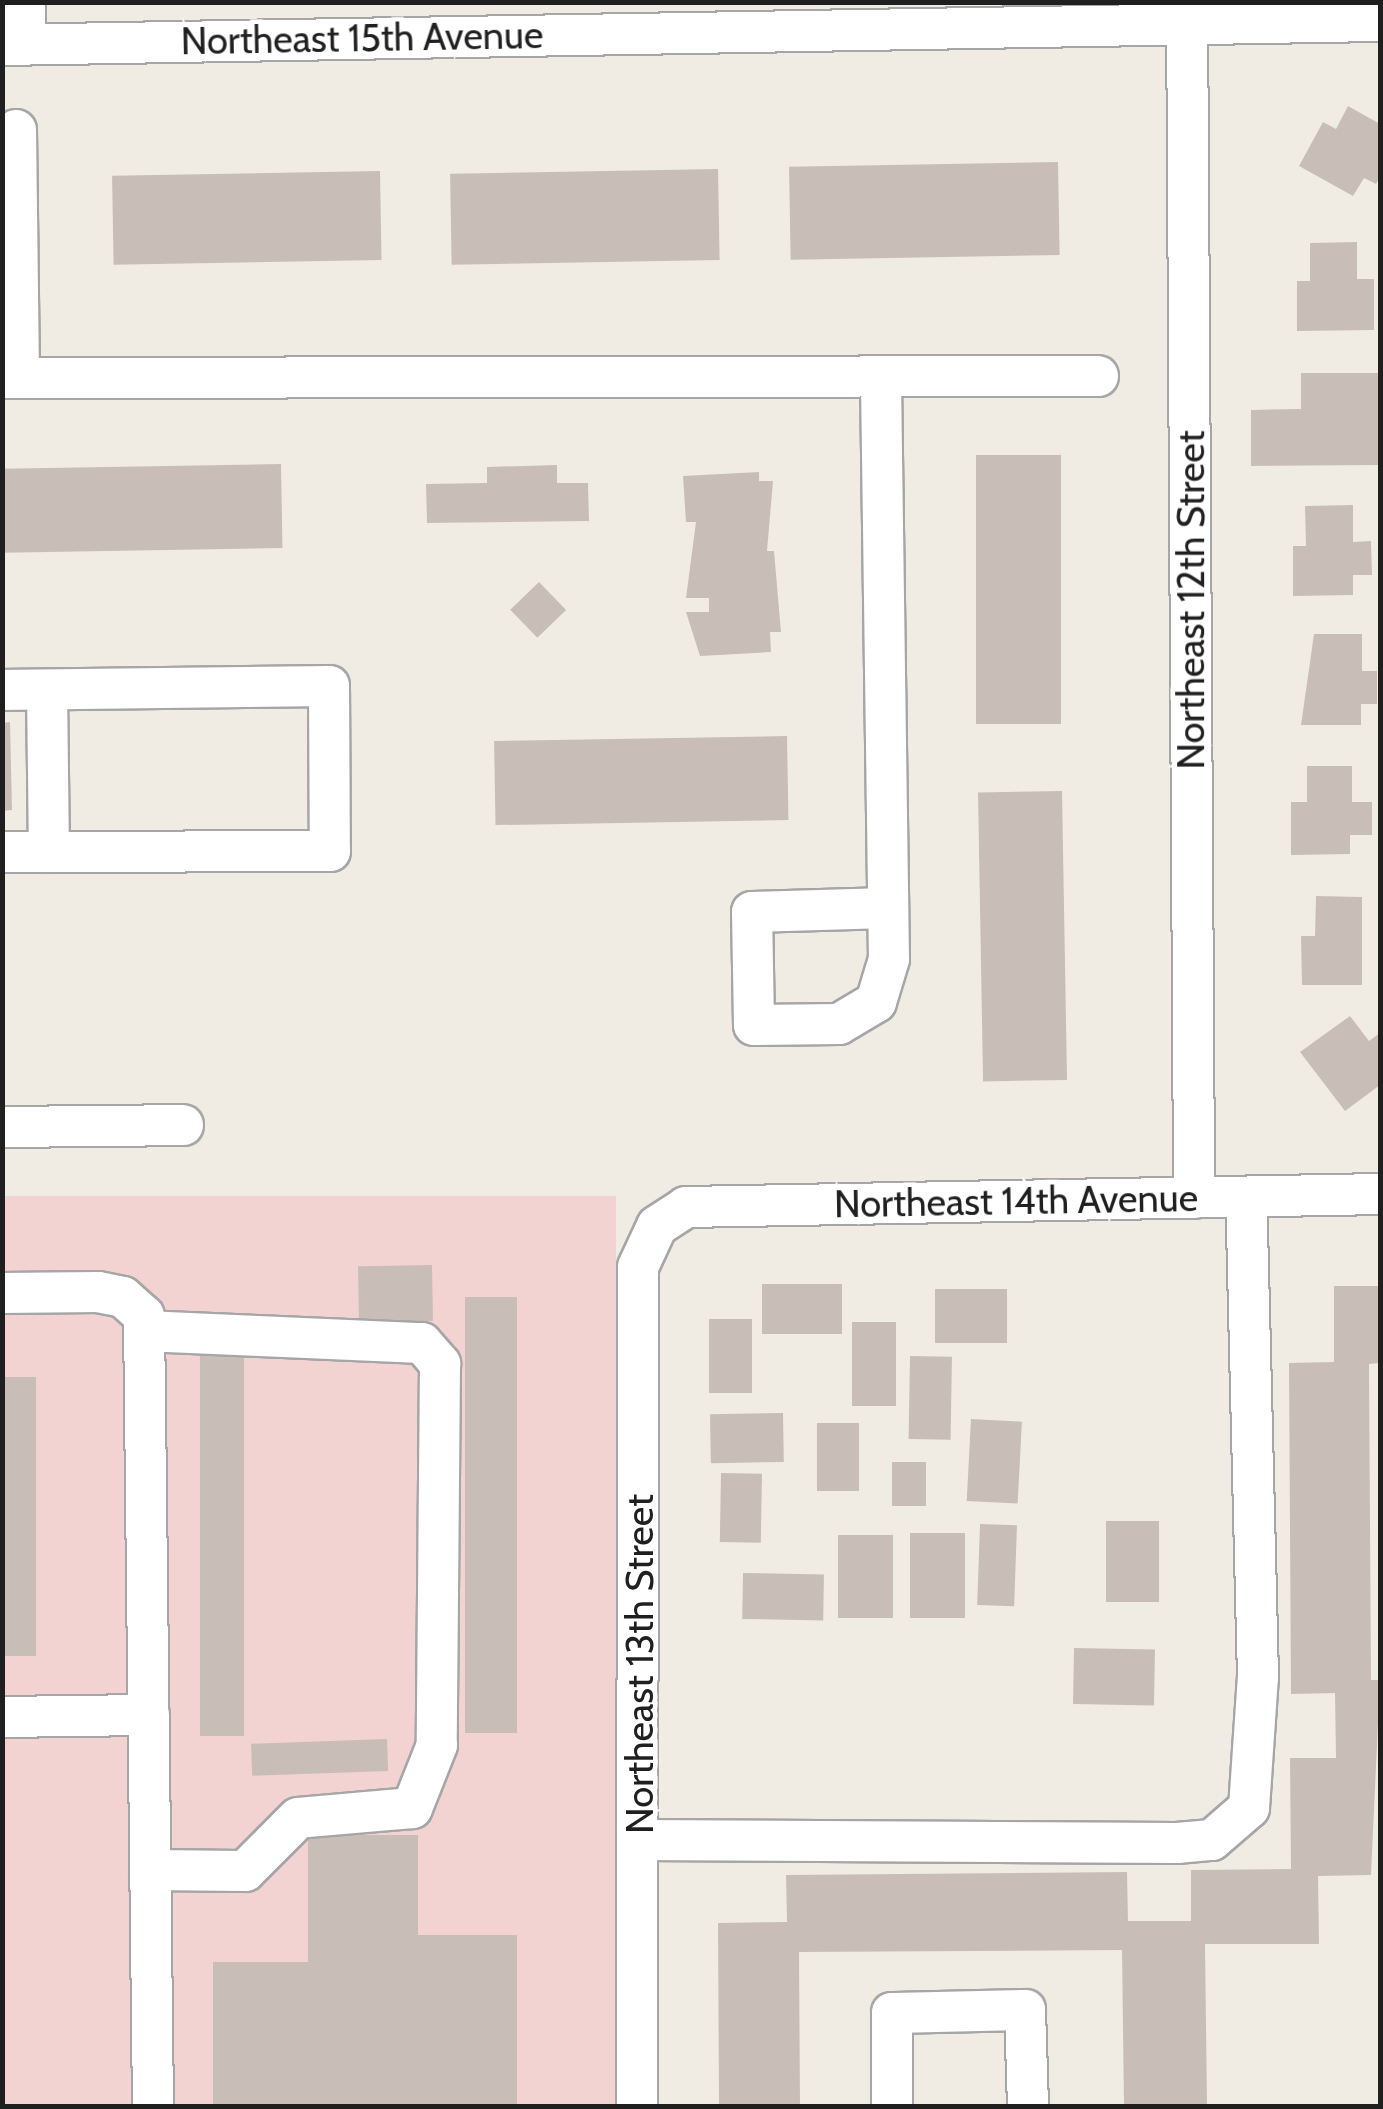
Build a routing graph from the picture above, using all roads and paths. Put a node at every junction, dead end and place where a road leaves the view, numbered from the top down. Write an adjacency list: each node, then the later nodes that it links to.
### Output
1 (26, 2): 5 (street)
2 (1187, 13): 3 (street, Northeast 15th Avenue); 4 (street, Northeast 15th Avenue); 19 (street, Northeast 12th Street)
3 (599, 18): 5 (street, Northeast 15th Avenue)
4 (1380, 21)
5 (14, 45)
6 (16, 130): 8 (street)
7 (1098, 376): 9 (street)
8 (11, 378): 9 (street)
9 (881, 381): 14 (street)
10 (2, 690): 11 (street)
11 (46, 690): 13 (street); 13 (street)
12 (2, 852): 13 (street)
13 (49, 852)
14 (888, 908)
15 (183, 1125): 16 (street)
16 (2, 1128)
17 (1380, 1194): 18 (street, Northeast 14th Avenue)
18 (1246, 1197): 19 (street, Northeast 14th Avenue); 25 (street)
19 (1194, 1198): 20 (street, Northeast 14th Avenue)
20 (656, 1226): 25 (street, Northeast 13th Street)
21 (2, 1294): 22 (street)
22 (144, 1332): 23 (street); 26 (street)
23 (148, 1715): 24 (street); 26 (street)
24 (2, 1717)
25 (641, 1840): 28 (street, Northeast 13th Street)
26 (150, 1870): 27 (street)
27 (153, 2106)
28 (637, 2106)
29 (892, 2106): 30 (street)
30 (1028, 2106)

